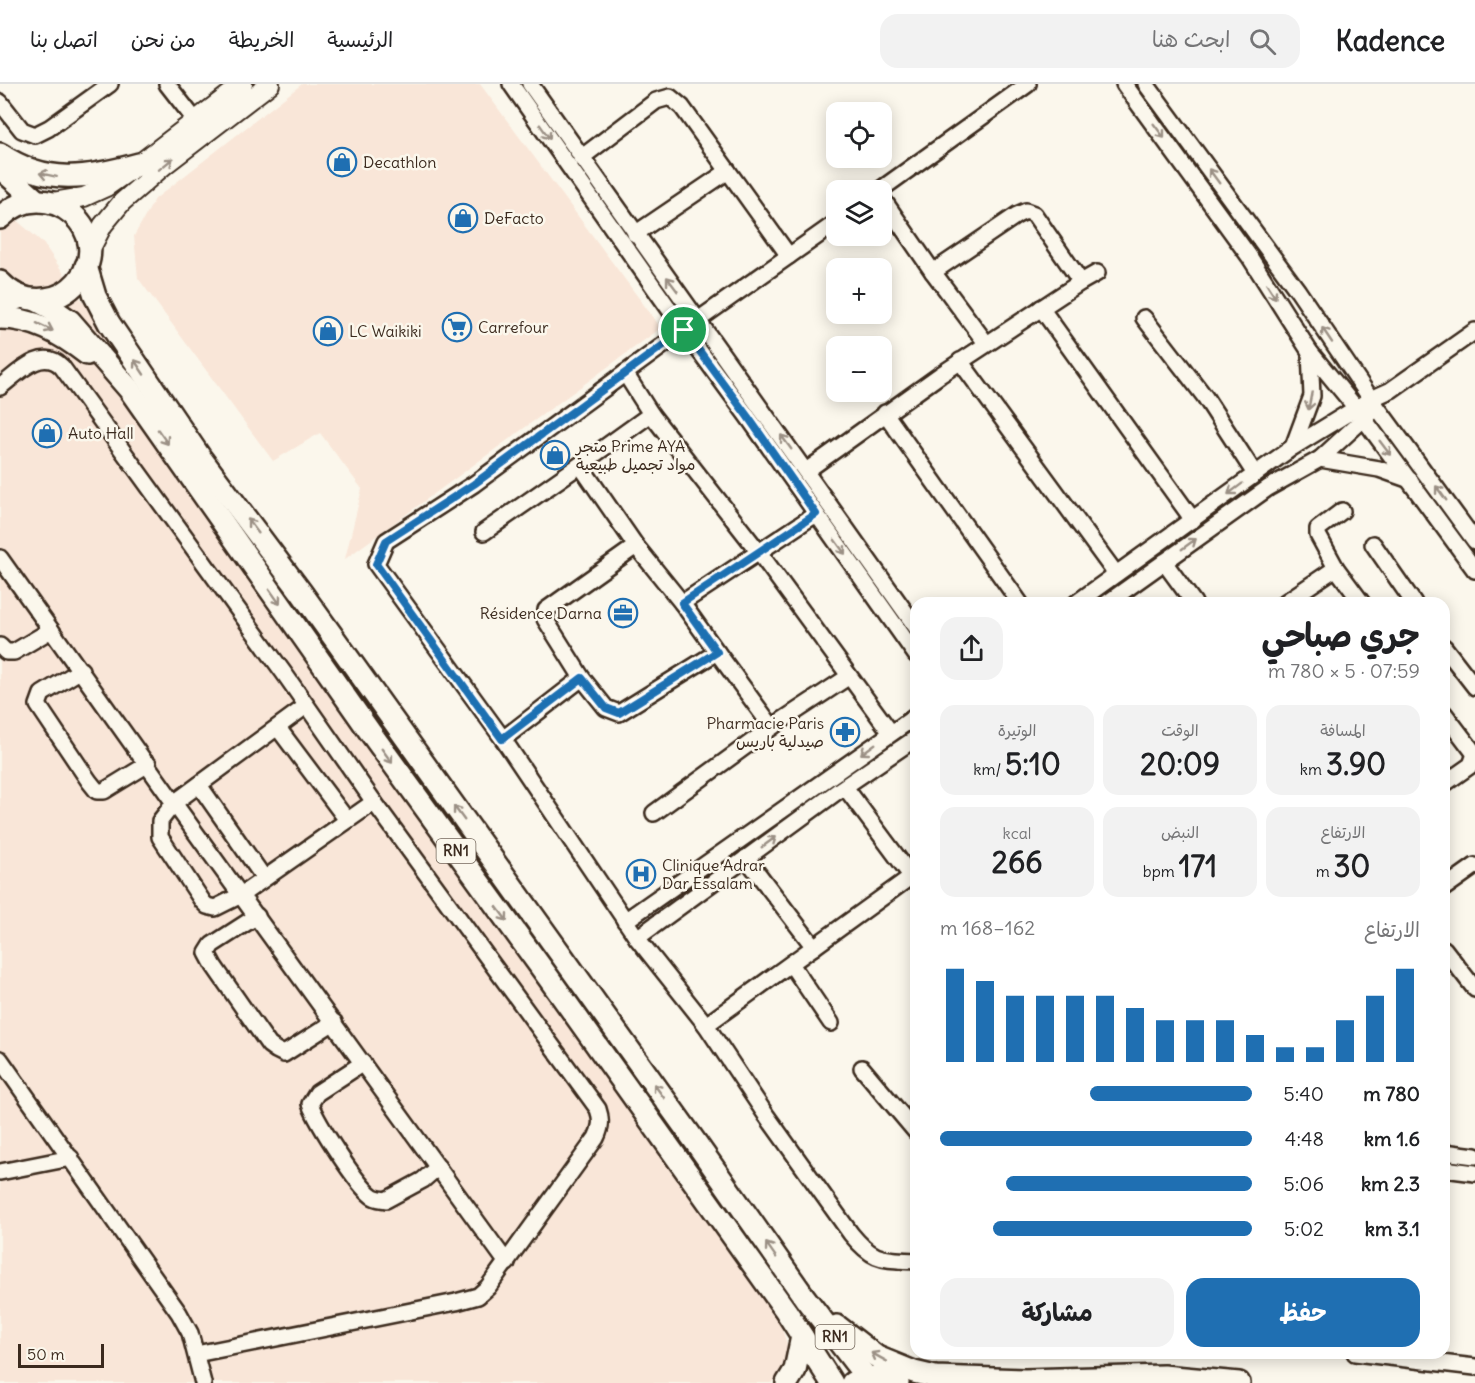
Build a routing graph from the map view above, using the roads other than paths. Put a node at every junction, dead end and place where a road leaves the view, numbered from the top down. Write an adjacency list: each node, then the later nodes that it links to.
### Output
1 (167, 84): 11 (street)
2 (243, 84): 11 (main road)
3 (270, 84): 11 (main road)
4 (511, 84): 35 (street, one-way to 35)
5 (530, 84): 13 (street)
6 (1028, 84): 17 (street)
7 (1124, 84): 38 (street, one-way to 38)
8 (1146, 84): 43 (street, one-way to 8)
9 (108, 85): 10 (street)
10 (0, 102)
11 (200, 127): 14 (main road); 24 (main road, one-way to 11)
12 (0, 154): 14 (highway, one-way to 12)
13 (581, 158): 16 (street); 22 (street)
14 (139, 164): 18 (main road)
15 (0, 168): 18 (highway, RN1)
16 (729, 171): 22 (street); 23 (street)
17 (892, 181)
18 (45, 201): 20 (highway); 24 (highway, RN1)
19 (892, 213): 25 (street)
20 (0, 218)
21 (826, 230): 23 (street)
22 (635, 234): 34 (street, one-way to 22)
23 (789, 256): 34 (street)
24 (87, 259): 29 (highway); 131 (highway, RN1, one-way to 24)
25 (933, 272): 28 (street); 37 (street)
26 (1097, 273): 28 (street)
27 (0, 282): 29 (highway, RN1)
28 (1081, 282): 31 (street)
29 (30, 299): 30 (main road); 42 (highway, RN1)
30 (0, 305)
31 (1041, 308): 37 (street); 55 (street)
32 (0, 318): 42 (highway, one-way to 42)
33 (1144, 318): 51 (street)
34 (699, 319): 35 (street); 50 (street, one-way to 34)
35 (684, 330): 40 (street); 54 (street)
36 (1475, 331): 43 (street)
37 (986, 344): 39 (street)
38 (1310, 352): 45 (street); 47 (street, one-way to 47)
39 (960, 361): 44 (street); 65 (street)
40 (625, 373): 46 (street); 90 (street)
41 (0, 387): 84 (street)
42 (129, 389): 132 (highway, RN1, one-way to 132)
43 (1374, 403): 45 (street); 57 (street, one-way to 43)
44 (885, 413): 50 (street); 66 (street)
45 (1359, 413): 47 (street); 48 (street); 52 (street, one-way to 52)
46 (651, 414): 49 (street); 60 (street)
47 (1293, 447): 51 (street)
48 (1320, 459): 52 (street); 61 (street, one-way to 48)
49 (580, 465): 56 (street); 59 (street)
50 (806, 471): 74 (street)
51 (1255, 474): 55 (street, one-way to 55)
52 (1410, 481): 64 (street)
53 (1342, 511): 63 (street)
54 (816, 514): 60 (street); 77 (street, one-way to 77)
55 (1193, 520): 65 (street)
56 (484, 532)
57 (1475, 541)
58 (1373, 544): 72 (street)
59 (636, 546): 73 (street); 82 (street)
60 (758, 551): 73 (street); 81 (street)
61 (1164, 562): 68 (street); 69 (street)
62 (2, 565): 75 (street)
63 (1336, 568): 70 (street); 71 (street)
64 (1475, 570)
65 (1116, 574): 67 (street)
66 (1016, 597)
67 (1084, 597)
68 (1115, 597)
69 (1190, 597)
70 (1293, 597)
71 (1358, 597)
72 (1410, 597)
73 (682, 603): 78 (street)
74 (910, 618)
75 (51, 630): 76 (street); 80 (street)
76 (0, 646)
77 (910, 647)
78 (717, 652): 82 (street); 87 (street)
79 (1450, 654): 83 (street)
80 (81, 670): 93 (street); 93 (street)
81 (848, 677): 87 (street); 89 (street)
82 (582, 678): 90 (street)
83 (1475, 687)
84 (306, 706): 88 (street); 97 (street)
85 (910, 720): 89 (street)
86 (1450, 721): 92 (street)
87 (772, 727): 99 (street)
88 (278, 728): 95 (street); 100 (street)
89 (891, 733): 109 (street, one-way to 109)
90 (502, 739): 109 (street)
91 (910, 742): 96 (street)
92 (1475, 754): 94 (street)
93 (148, 764): 98 (street)
94 (1450, 780)
95 (199, 785): 98 (street); 104 (street)
96 (844, 787): 101 (street, one-way to 96); 103 (street)
97 (374, 802): 100 (street); 130 (street)
98 (174, 803): 107 (street); 107 (street)
99 (654, 813)
100 (347, 820): 104 (street)
101 (746, 858): 110 (street); 111 (street)
102 (1475, 866): 106 (street)
103 (910, 870)
104 (264, 878): 107 (street)
105 (910, 878): 111 (street)
106 (1450, 884)
107 (241, 895): 108 (street)
108 (257, 916): 115 (street); 115 (street)
109 (625, 921): 110 (street)
110 (637, 938): 117 (street)
111 (814, 947): 113 (street)
112 (1450, 957): 114 (street)
113 (791, 964): 116 (street); 117 (street)
114 (1475, 989)
115 (334, 1023): 119 (street)
116 (831, 1023)
117 (706, 1025): 129 (street)
118 (0, 1059): 124 (street)
119 (363, 1063): 125 (street); 125 (street)
120 (862, 1068): 121 (street)
121 (910, 1125)
122 (1450, 1153): 123 (street)
123 (1475, 1156)
124 (70, 1158): 127 (street); 133 (street)
125 (438, 1167): 130 (street)
126 (1450, 1170): 128 (street)
127 (0, 1172)
128 (1475, 1173)
129 (910, 1260)
130 (507, 1263): 133 (street)
131 (805, 1298): 136 (highway, RN1); 137 (highway, one-way to 131)
132 (802, 1336): 139 (highway); 140 (highway, RN1)
133 (196, 1354): 138 (street)
134 (1409, 1359): 135 (street)
135 (1475, 1367)
136 (859, 1380): 141 (highway, RN1)
137 (1018, 1382): 142 (highway)
138 (203, 1383)
139 (787, 1383)
140 (832, 1383)
141 (898, 1383)
142 (1239, 1383)

